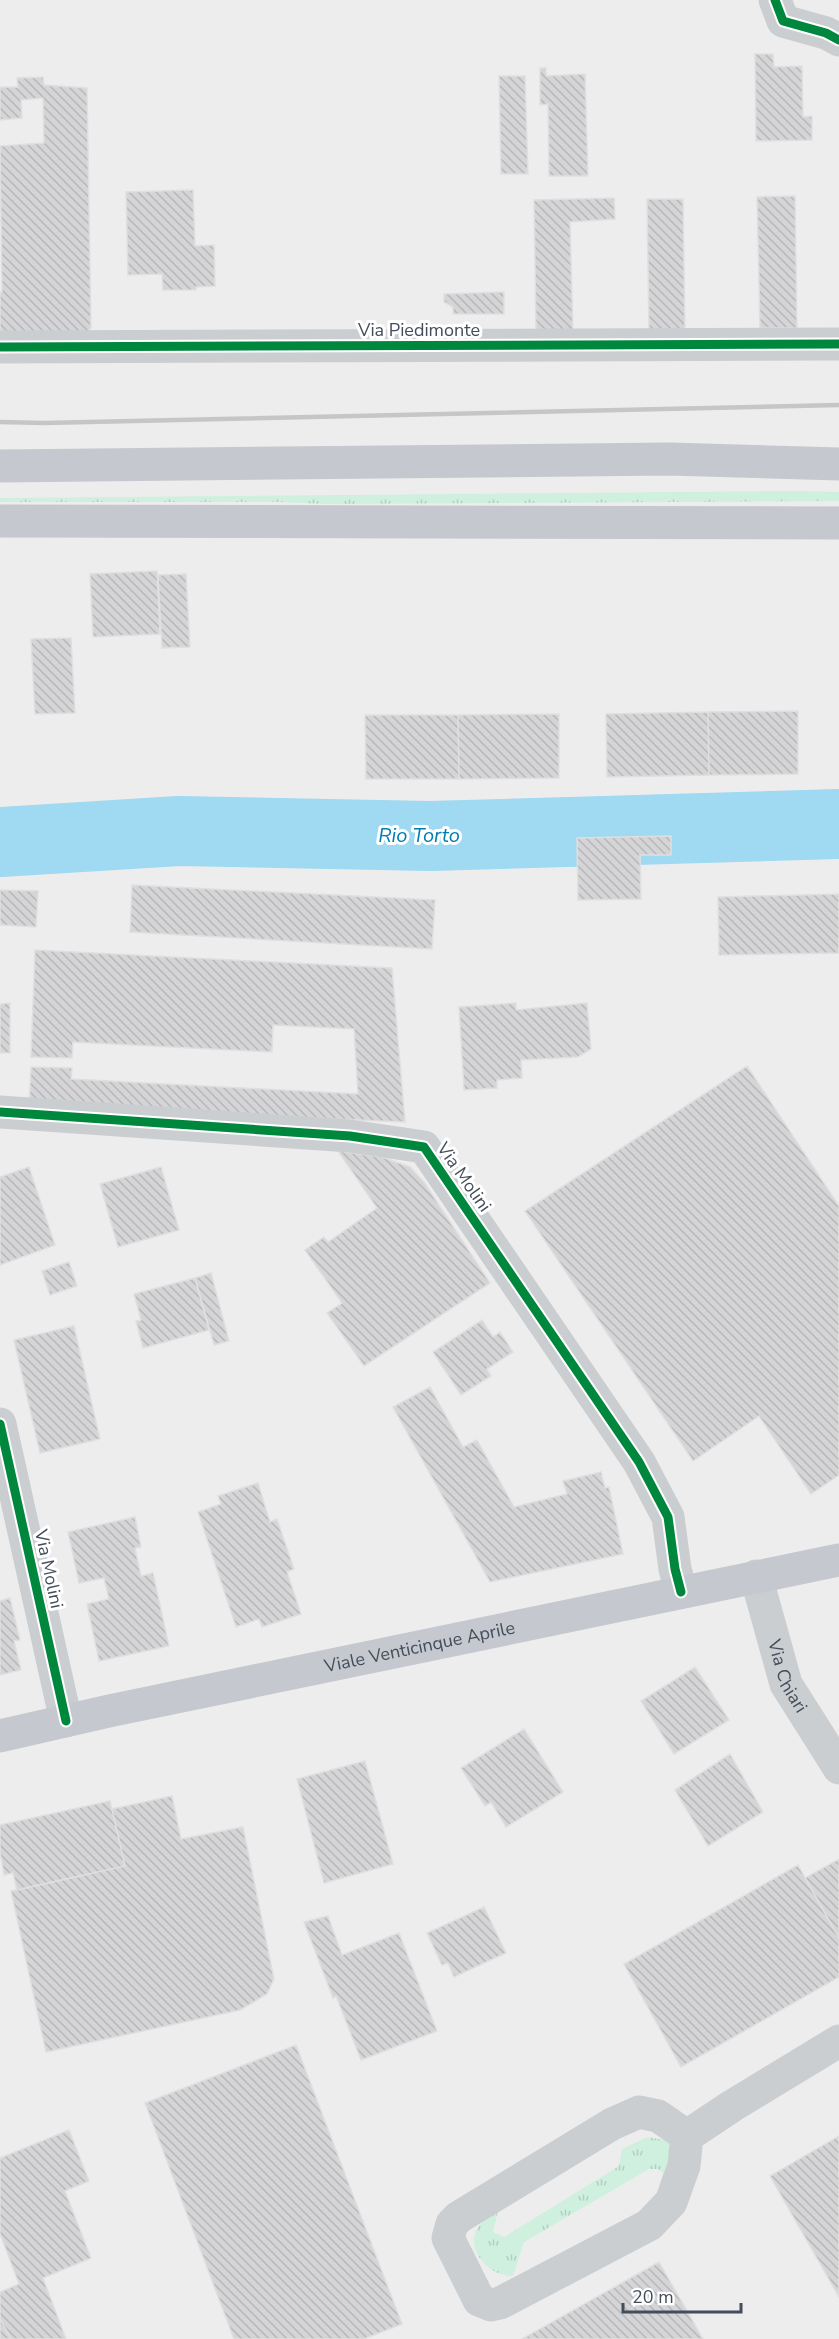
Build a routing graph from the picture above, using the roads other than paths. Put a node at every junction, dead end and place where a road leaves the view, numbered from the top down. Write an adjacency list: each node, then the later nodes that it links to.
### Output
1 (775, 0): 2 (street)
2 (839, 40)
3 (839, 344): 4 (street, Via Piedimonte)
4 (0, 347)
5 (839, 464): 6 (main road)
6 (0, 466)
7 (0, 521): 8 (main road)
8 (839, 523)
9 (0, 1112): 13 (street, Via Molini)
10 (0, 1424): 14 (street, Via Molini)
11 (839, 1560): 12 (main road, Viale Venticinque Aprile)
12 (756, 1576): 13 (main road, Viale Venticinque Aprile); 16 (street, Via Chiari)
13 (681, 1592): 14 (main road, Viale Venticinque Aprile)
14 (66, 1721): 15 (main road, Viale Venticinque Aprile)
15 (0, 1736)
16 (839, 1768)
17 (839, 2041): 18 (street)
18 (687, 2136): 18 (street)

